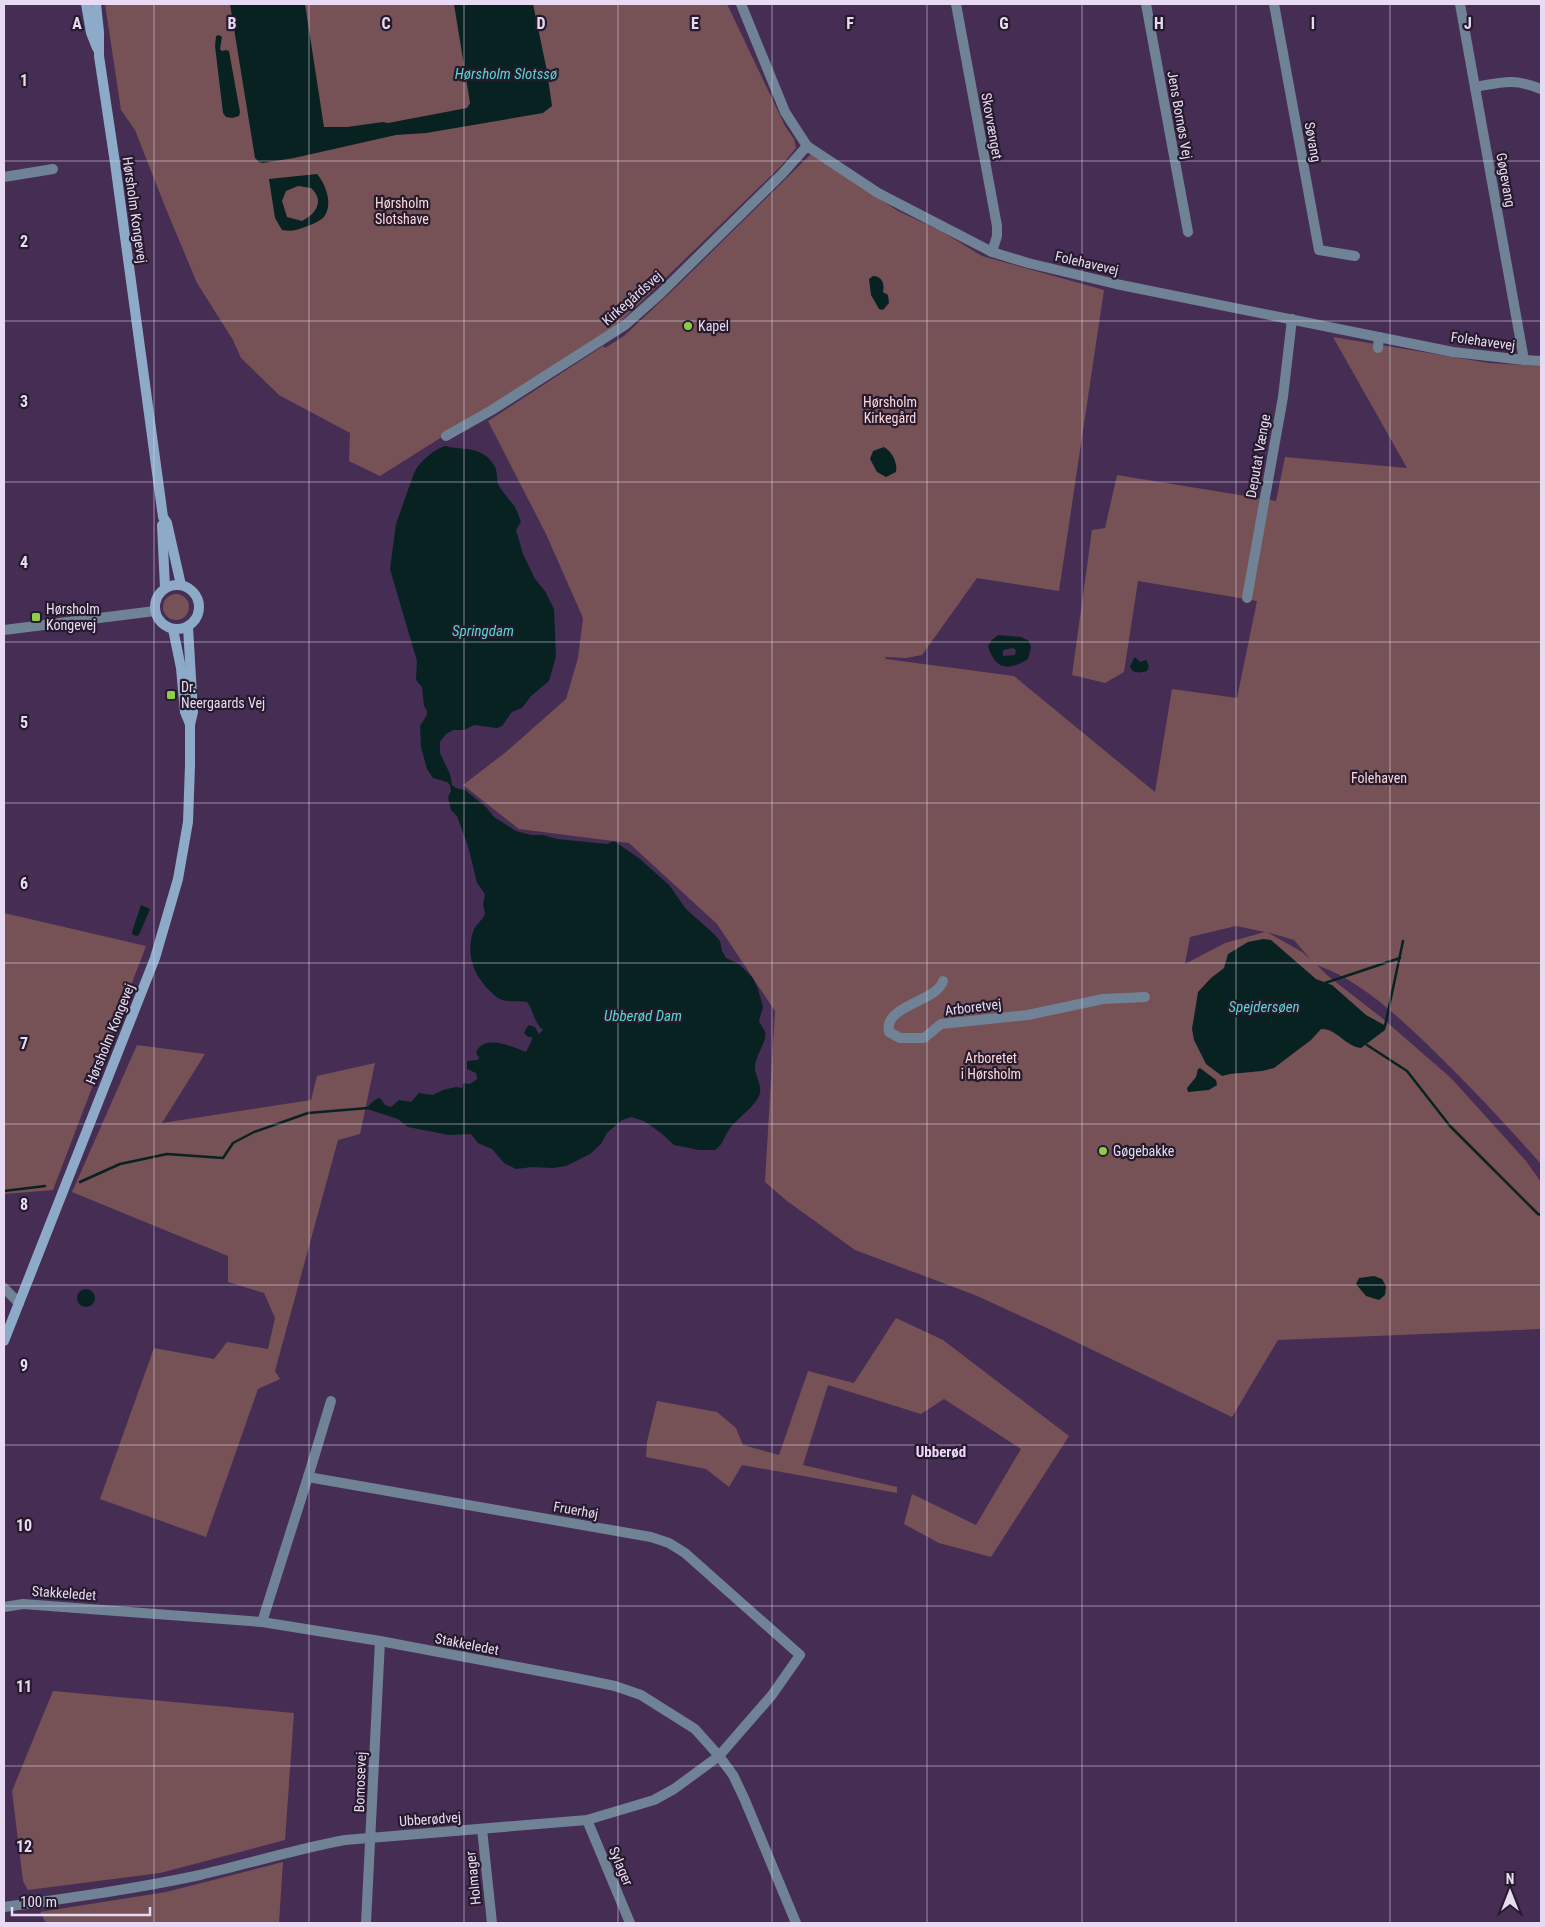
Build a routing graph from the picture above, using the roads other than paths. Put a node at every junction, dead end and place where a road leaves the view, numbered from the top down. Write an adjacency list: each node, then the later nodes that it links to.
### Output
1 (86, 4): 8 (main road, Hørsholm Kongevej)
2 (96, 4): 8 (main road, Hørsholm Kongevej)
3 (741, 4): 11 (street, Folehavevej)
4 (956, 4): 15 (street, Skovvænget)
5 (1146, 4): 14 (street, Jens Bornøs Vej)
6 (1274, 4): 16 (street, Søvang)
7 (1460, 4): 9 (street, Gøgevang)
8 (99, 56): 23 (main road, Hørsholm Kongevej)
9 (1475, 87): 10 (street); 20 (street, Gøgevang)
10 (1541, 89)
11 (807, 146): 15 (street, Folehavevej); 22 (street, Kirkegårdsvej)
12 (53, 169): 13 (street)
13 (4, 178)
14 (1188, 232)
15 (992, 252): 17 (street, Folehavevej)
16 (1355, 256)
17 (1292, 319): 18 (street, Folehavevej); 26 (street, Deputat Vænge)
18 (1379, 337): 19 (street); 20 (street, Folehavevej)
19 (1378, 348)
20 (1524, 360): 21 (street, Folehavevej)
21 (1541, 361)
22 (446, 436)
23 (163, 517): 24 (main road, Hørsholm Kongevej); 25 (main road, Hørsholm Kongevej)
24 (181, 585): 25 (main road); 28 (main road)
25 (165, 588): 27 (main road)
26 (1247, 598)
27 (155, 611): 29 (main road); 30 (street)
28 (188, 626): 29 (main road); 31 (main road, Hørsholm Kongevej)
29 (173, 629): 31 (main road, Hørsholm Kongevej)
30 (4, 630)
31 (190, 725): 35 (main road, Hørsholm Kongevej)
32 (942, 980): 33 (street, Arboretvej)
33 (1145, 997)
34 (4, 1288): 35 (street)
35 (19, 1303): 36 (main road, Hørsholm Kongevej)
36 (4, 1341)
37 (331, 1401): 38 (street)
38 (308, 1477): 40 (street); 42 (street, Fruerhøj)
39 (4, 1607): 40 (street, Stakkeledet)
40 (262, 1622): 41 (street, Stakkeledet)
41 (380, 1641): 43 (street, Stakkeledet); 46 (street, Bomosevej)
42 (800, 1655): 43 (street, Ubberødvej)
43 (719, 1756): 44 (street, Ubberødvej); 51 (street, Stakkeledet)
44 (587, 1820): 45 (street, Ubberødvej); 50 (street, Sylager)
45 (482, 1829): 46 (street, Ubberødvej); 49 (street, Holmager)
46 (372, 1837): 47 (street, Ubberødvej); 48 (street, Bomosevej)
47 (4, 1907)
48 (366, 1923)
49 (492, 1923)
50 (630, 1923)
51 (796, 1923)

